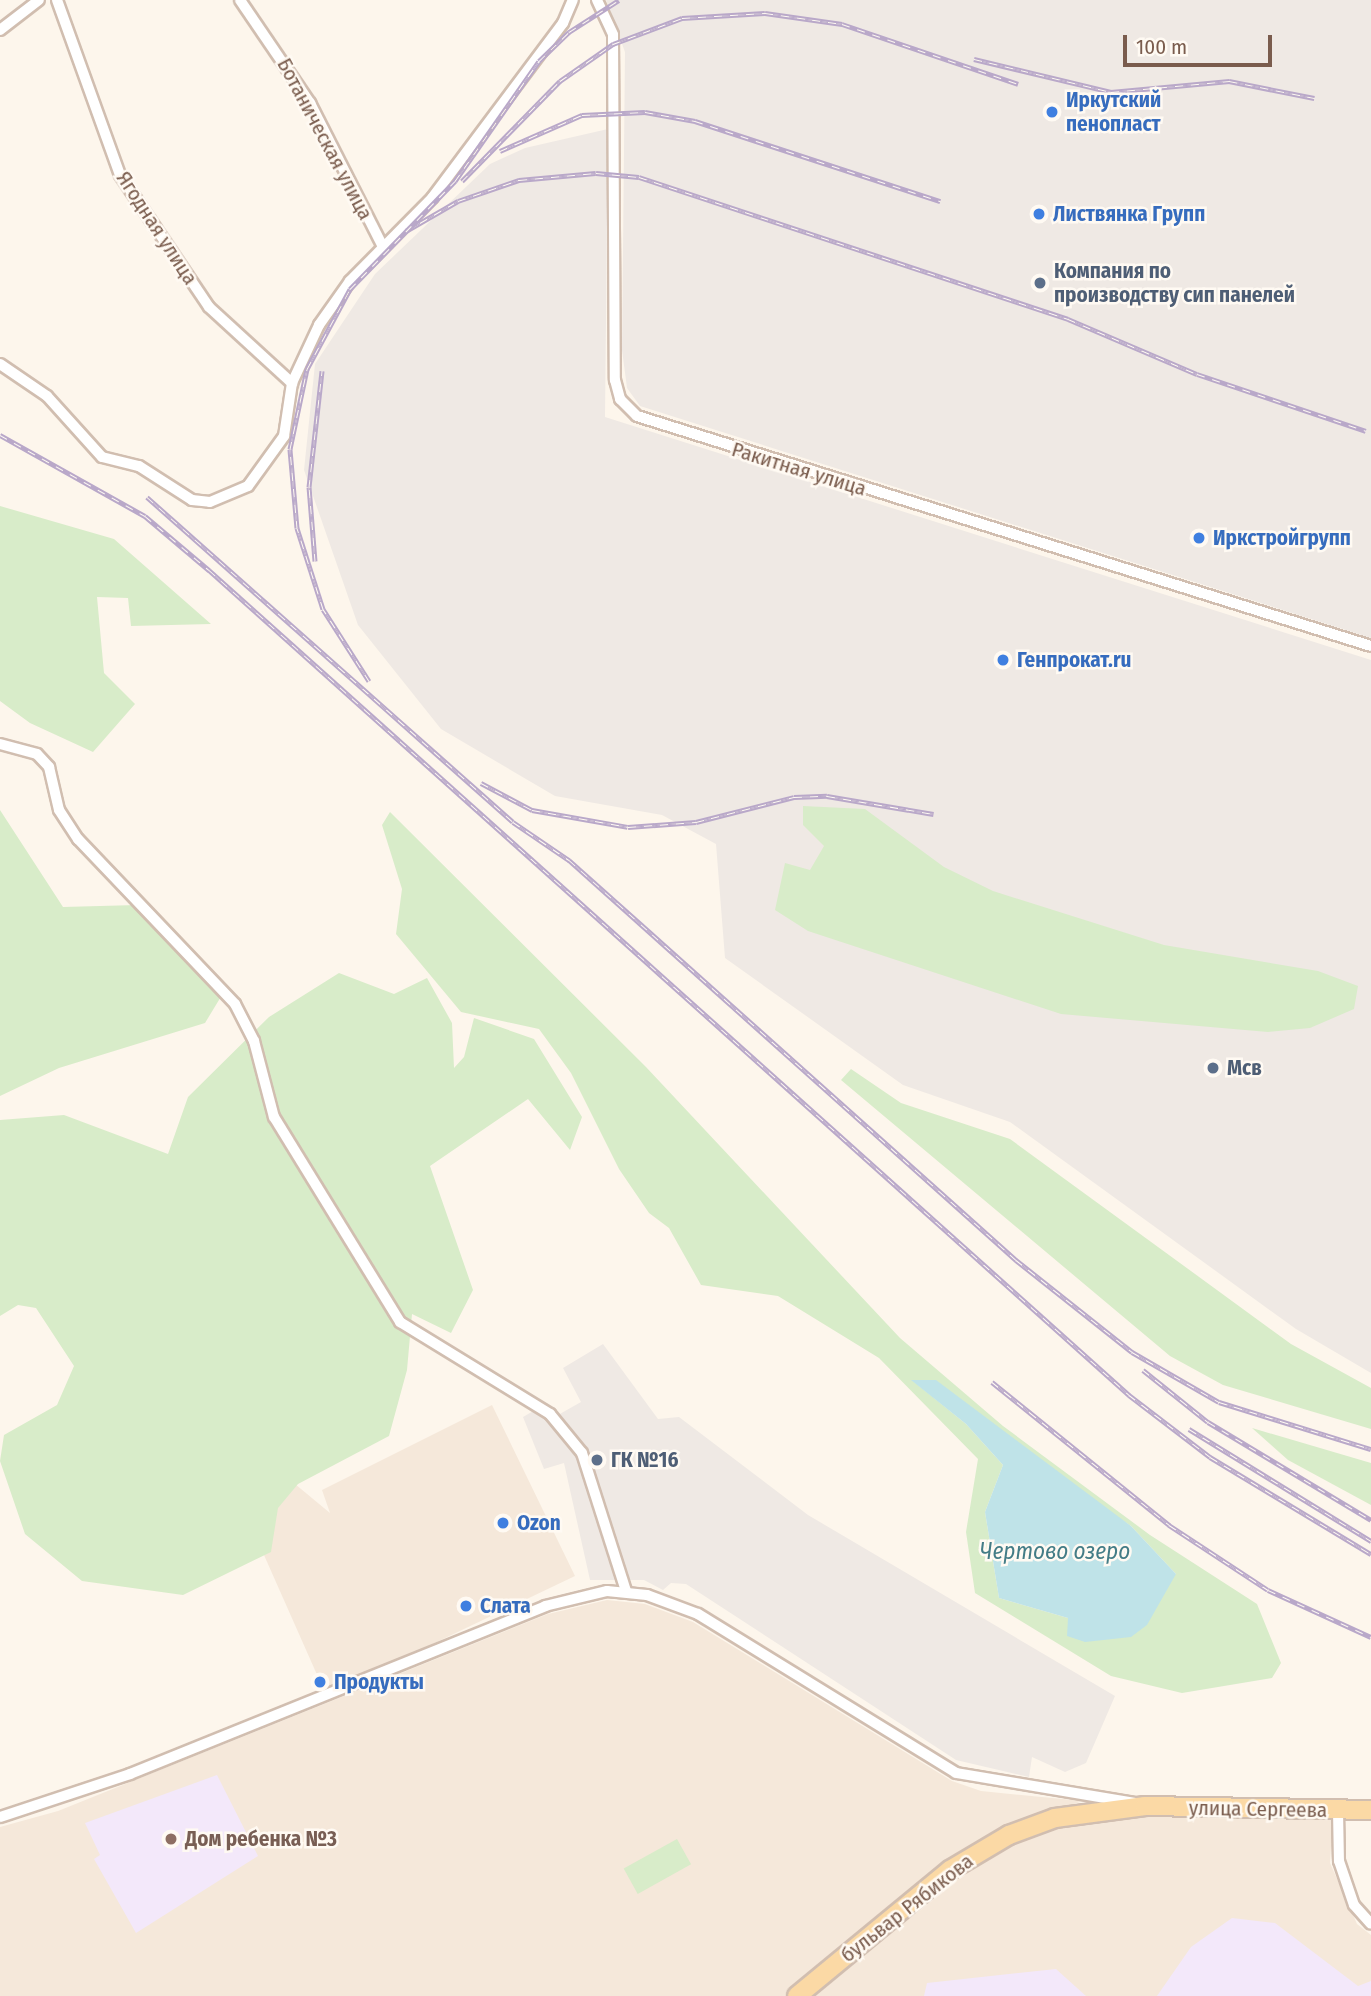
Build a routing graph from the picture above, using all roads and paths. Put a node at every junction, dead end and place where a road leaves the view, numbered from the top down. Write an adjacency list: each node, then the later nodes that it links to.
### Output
1 (39, 0): 6 (street)
2 (57, 0): 9 (street, Ягодная улица)
3 (240, 0): 7 (street, Ботаническая улица)
4 (573, 0): 7 (street)
5 (597, 0): 10 (street, Ракитная улица)
6 (0, 30)
7 (382, 245): 9 (street)
8 (0, 364): 9 (street)
9 (292, 383)
10 (1371, 646)
11 (0, 744): 12 (street)
12 (626, 1591): 13 (street); 16 (street)
13 (1145, 1806): 15 (main road, улица Сергеева); 18 (main road, бульвар Рябикова)
14 (1371, 1810): 15 (main road, улица Сергеева)
15 (1338, 1811): 17 (street)
16 (0, 1817)
17 (1371, 1924)
18 (797, 1996)

